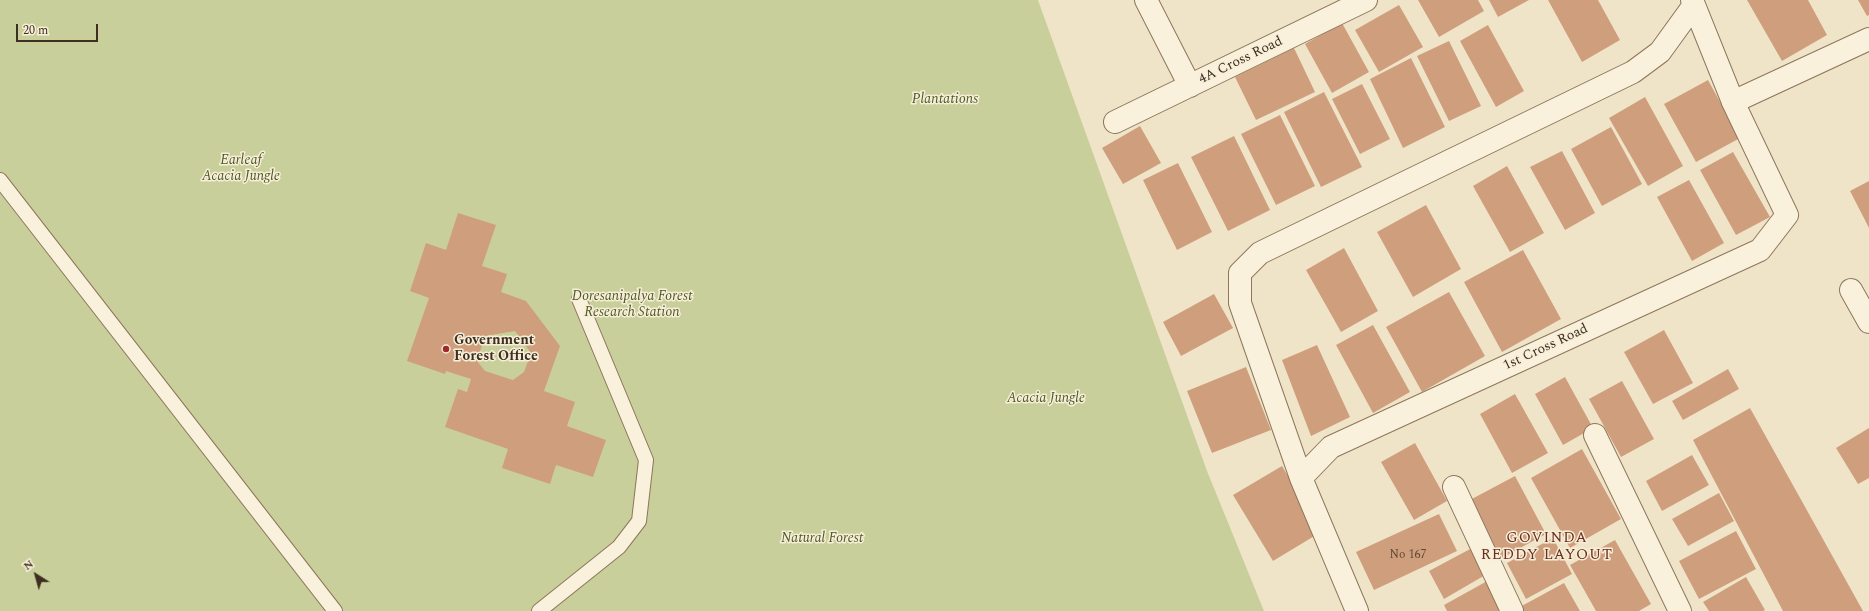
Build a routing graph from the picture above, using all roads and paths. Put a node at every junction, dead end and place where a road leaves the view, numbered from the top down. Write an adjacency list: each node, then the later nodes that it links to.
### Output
1 (1146, 0): 5 (street)
2 (1366, 0): 5 (street, 4A Cross Road)
3 (1693, 2): 6 (street); 13 (street)
4 (1869, 39): 6 (street)
5 (1190, 86): 7 (street, 4A Cross Road)
6 (1733, 102): 13 (street, 1st Cross Road)
7 (1115, 122)
8 (0, 180): 16 (lane)
9 (1851, 290): 11 (street)
10 (579, 299): 17 (lane)
11 (1869, 322)
12 (1595, 435): 15 (street)
13 (1301, 478): 18 (street)
14 (1454, 488): 19 (street)
15 (1676, 610)
16 (335, 611)
17 (539, 611)
18 (1357, 611)
19 (1512, 611)

